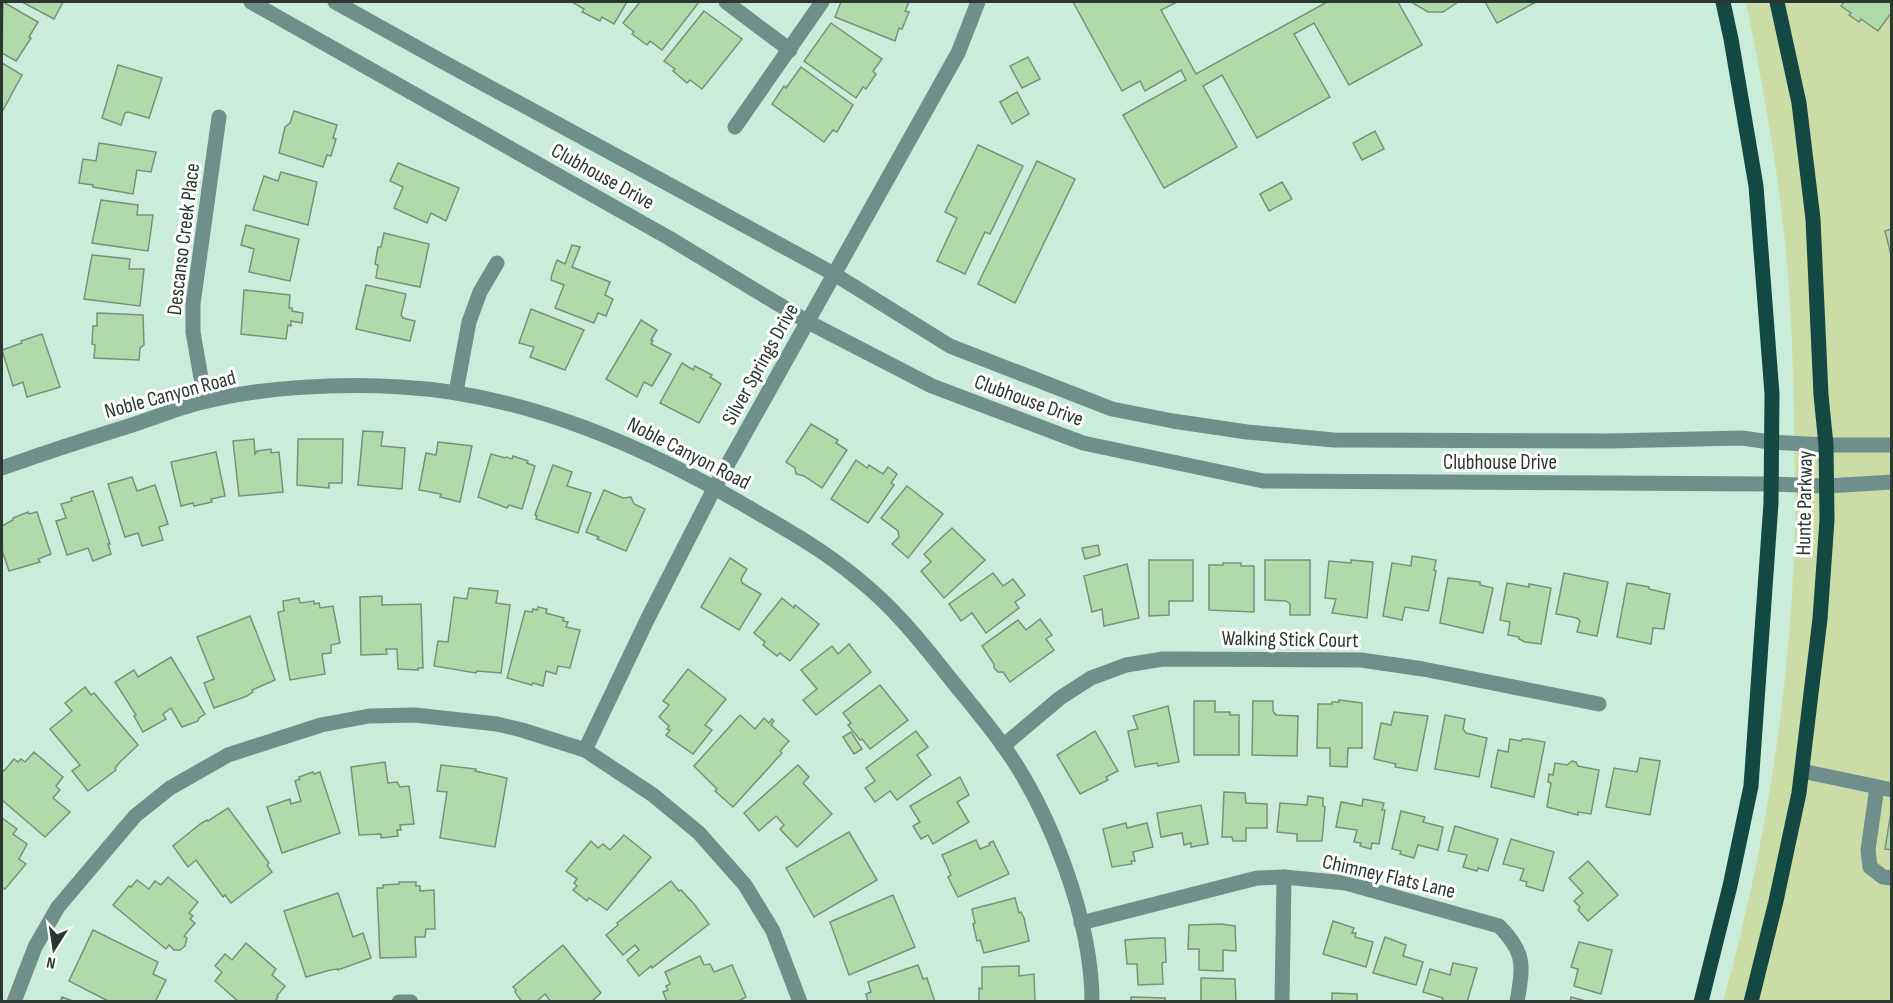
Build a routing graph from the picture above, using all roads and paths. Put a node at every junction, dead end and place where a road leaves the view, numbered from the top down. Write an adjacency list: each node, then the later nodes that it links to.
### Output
1 (252, 2): 13 (street, Clubhouse Drive)
2 (335, 2): 12 (street, Clubhouse Drive)
3 (726, 2): 8 (street)
4 (822, 2): 8 (street)
5 (978, 2): 12 (street, Silver Springs Drive)
6 (1723, 2): 16 (main road, Hunte Parkway)
7 (1777, 2): 17 (main road, Hunte Parkway)
8 (790, 50): 10 (street)
9 (219, 117): 15 (street, Descanso Creek Place)
10 (735, 127)
11 (497, 263): 14 (street)
12 (834, 274): 13 (street, Silver Springs Drive); 16 (street, Clubhouse Drive)
13 (808, 322): 21 (street, Clubhouse Drive); 23 (street, Silver Springs Drive)
14 (456, 392): 15 (street, Noble Canyon Road); 23 (street, Noble Canyon Road)
15 (205, 401): 19 (street, Noble Canyon Road)
16 (1770, 442): 17 (street, Clubhouse Drive); 21 (main road, Hunte Parkway)
17 (1826, 445): 18 (street, Clubhouse Drive); 22 (main road, Hunte Parkway)
18 (1892, 446)
19 (2, 468)
20 (1892, 482): 22 (street, Clubhouse Drive)
21 (1772, 483): 22 (street, Clubhouse Drive); 39 (main road, Hunte Parkway)
22 (1827, 486): 27 (main road, Hunte Parkway)
23 (715, 488): 25 (street, Noble Canyon Road); 26 (street, Silver Springs Drive)
24 (1599, 704): 25 (street, Walking Stick Court)
25 (1003, 746): 31 (street, Noble Canyon Road)
26 (585, 750): 32 (street); 35 (street)
27 (1802, 771): 28 (street); 40 (main road, Hunte Parkway)
28 (1884, 788): 30 (street)
29 (1284, 877): 31 (street, Chimney Flats Lane); 37 (street); 38 (street, Chimney Flats Lane)
30 (1892, 878)
31 (1081, 922): 36 (street, Noble Canyon Road)
32 (14, 1002)
33 (399, 1002): 34 (street)
34 (411, 1002)
35 (800, 1002)
36 (1092, 1002)
37 (1282, 1002)
38 (1517, 1002)
39 (1701, 1002)
40 (1751, 1002)

